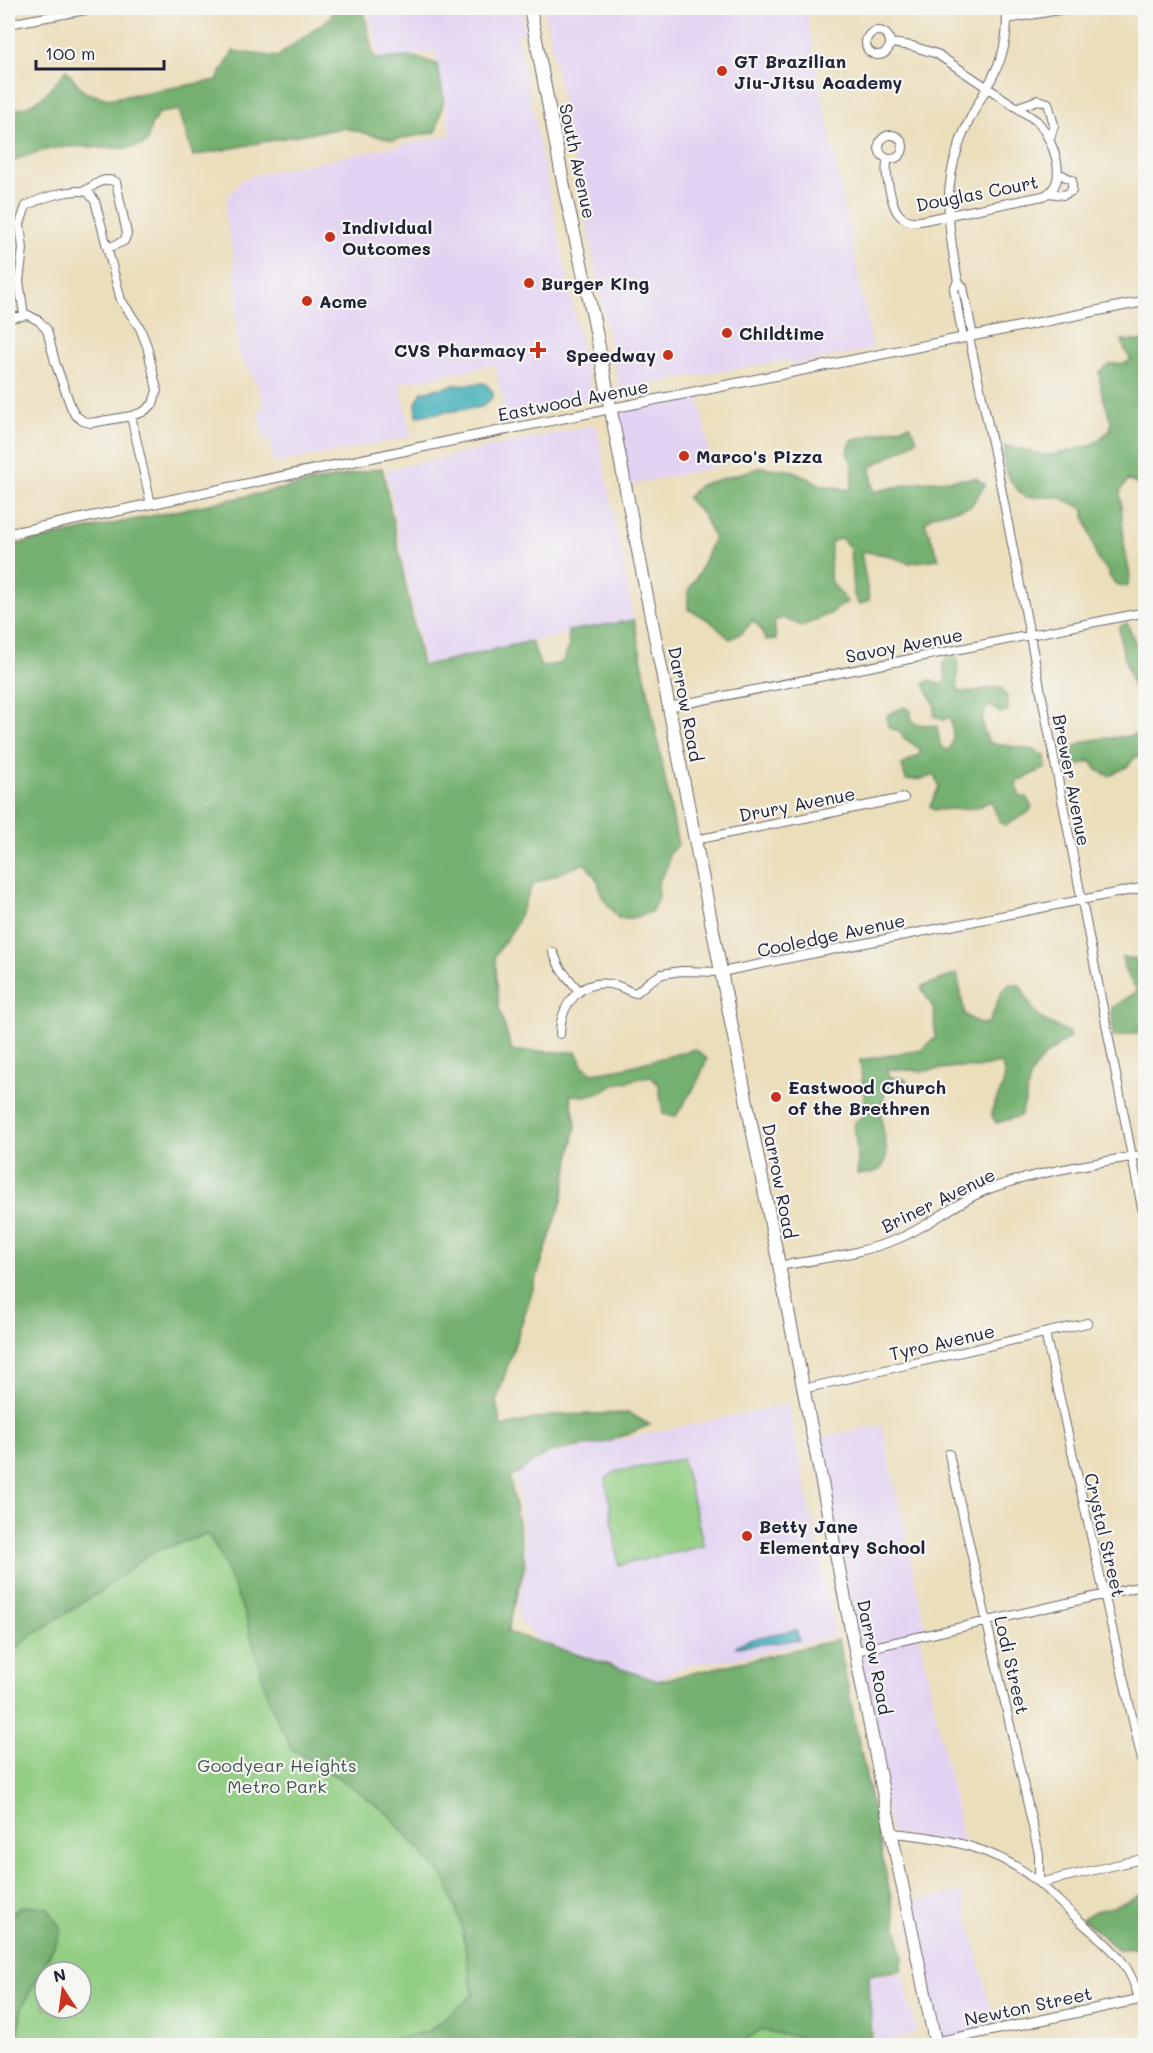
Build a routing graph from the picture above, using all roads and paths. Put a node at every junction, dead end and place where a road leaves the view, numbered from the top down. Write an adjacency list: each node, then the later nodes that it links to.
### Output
1 (96, 8): 6 (street)
2 (530, 8): 20 (main road, South Avenue)
3 (1006, 8): 5 (street, Brewer Avenue)
4 (1070, 8): 5 (street)
5 (1007, 19): 8 (street, Brewer Avenue)
6 (8, 24)
7 (891, 43): 8 (street)
8 (988, 87): 9 (street); 15 (street, Brewer Avenue)
9 (1018, 107): 10 (street); 10 (street)
10 (1050, 138): 12 (street)
11 (888, 159): 15 (street, Douglas Court)
12 (1058, 172): 14 (street); 14 (street, Douglas Court)
13 (84, 191): 16 (street); 16 (street); 18 (street)
14 (1049, 193): 15 (street, Douglas Court)
15 (948, 216): 21 (street, Brewer Avenue)
16 (108, 248): 23 (street)
17 (1146, 301): 21 (street, Eastwood Avenue)
18 (24, 315): 19 (street); 23 (street)
19 (8, 318)
20 (594, 321): 22 (main road, Darrow Road)
21 (969, 337): 22 (street, Eastwood Avenue); 27 (street, Brewer Avenue)
22 (610, 410): 24 (street, Eastwood Avenue); 28 (main road, Darrow Road)
23 (131, 416): 24 (street)
24 (151, 504): 25 (street, Eastwood Avenue)
25 (8, 534)
26 (1146, 612): 27 (street, Savoy Avenue)
27 (1028, 634): 28 (street, Savoy Avenue); 32 (street, Brewer Avenue)
28 (668, 707): 30 (main road, Darrow Road)
29 (904, 798): 30 (street, Drury Avenue)
30 (695, 840): 34 (main road, Darrow Road)
31 (1146, 887): 32 (street, Cooledge Avenue)
32 (1081, 899): 34 (street, Cooledge Avenue); 38 (street, Brewer Avenue)
33 (553, 952): 35 (street)
34 (722, 972): 35 (street, Cooledge Avenue); 40 (main road, Darrow Road)
35 (579, 991): 36 (street)
36 (560, 1034)
37 (1146, 1154): 38 (street, Briner Avenue)
38 (1131, 1157): 39 (street, Brewer Avenue); 40 (street, Briner Avenue)
39 (1146, 1228)
40 (779, 1266): 43 (main road, Darrow Road)
41 (1088, 1323): 42 (street, Tyro Avenue)
42 (1045, 1333): 43 (street, Tyro Avenue); 46 (street, Crystal Street)
43 (803, 1389): 48 (main road, Darrow Road)
44 (949, 1455): 47 (street, Lodi Street)
45 (1146, 1585): 46 (street)
46 (1103, 1594): 47 (street); 49 (street, Crystal Street)
47 (987, 1621): 48 (street); 52 (street, Lodi Street)
48 (856, 1651): 50 (main road, Darrow Road)
49 (1146, 1778)
50 (891, 1833): 52 (street); 54 (main road, Darrow Road)
51 (1146, 1858): 52 (street)
52 (1039, 1883): 53 (street)
53 (1142, 1999): 54 (street, Newton Street)
54 (936, 2044): 55 (street, Newton Street)
55 (918, 2046)

